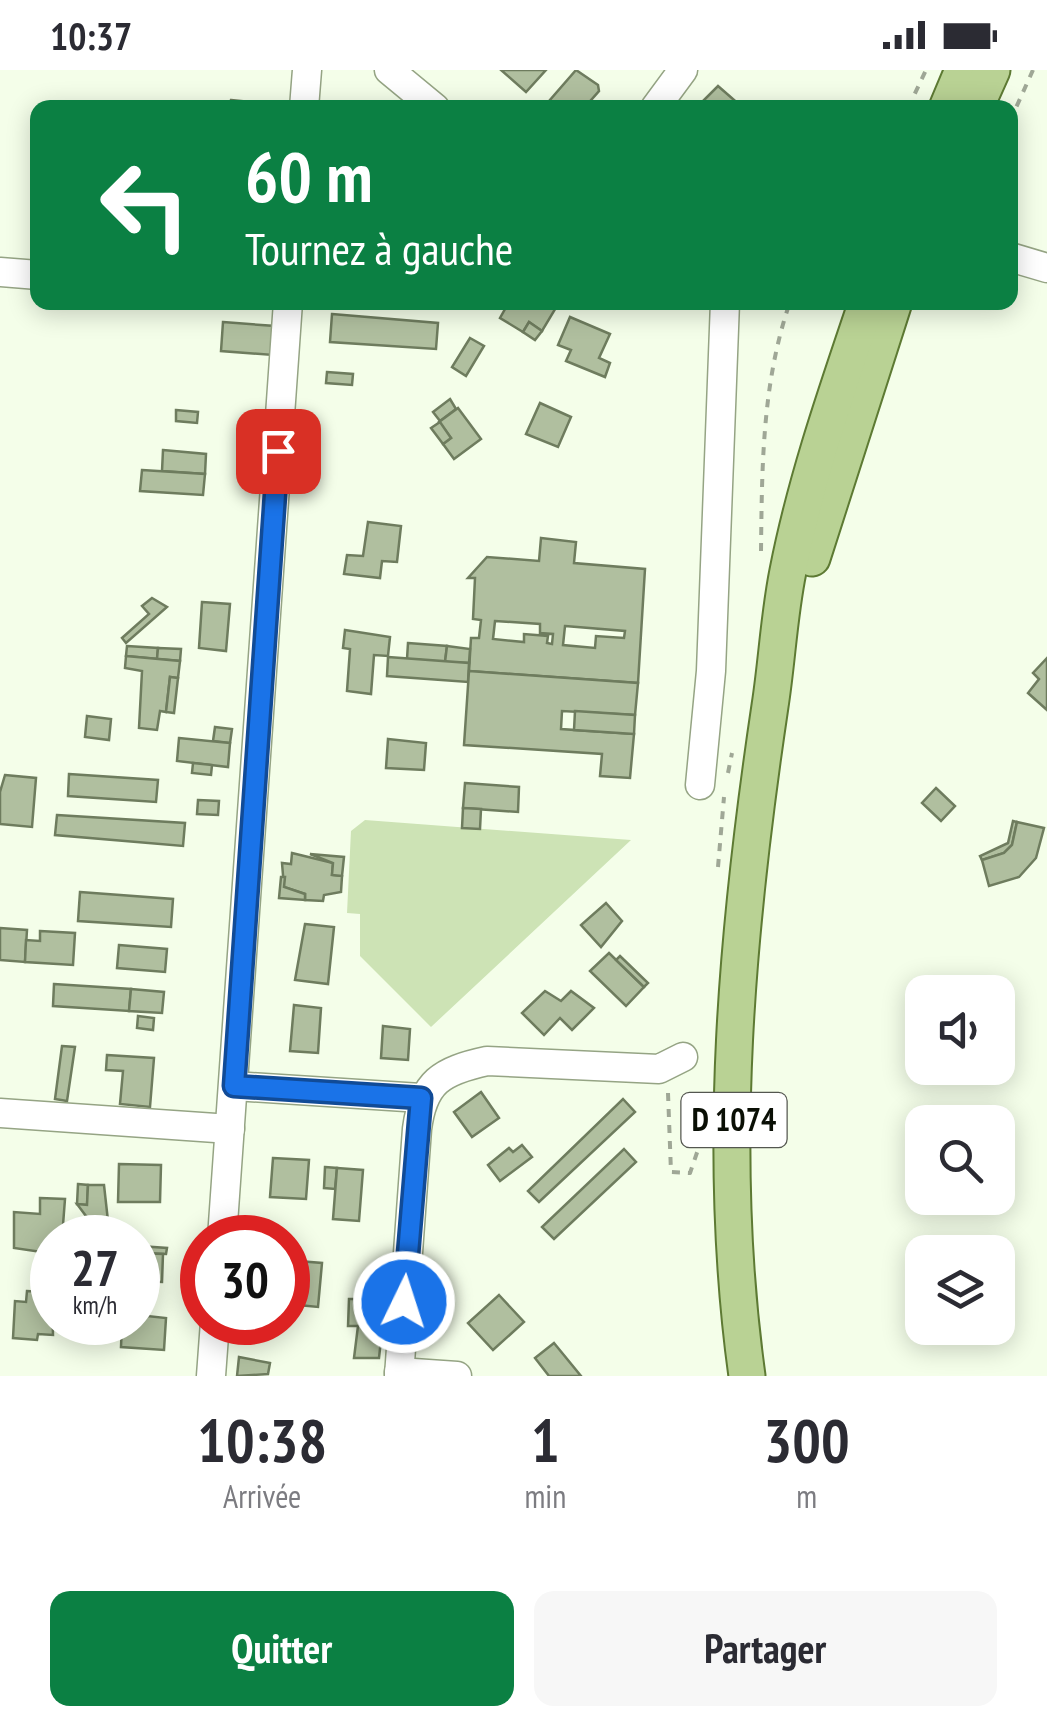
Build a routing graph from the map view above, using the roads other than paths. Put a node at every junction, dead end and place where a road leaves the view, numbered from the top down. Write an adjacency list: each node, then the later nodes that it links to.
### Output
1 (307, 70): 6 (street)
2 (388, 70): 7 (street)
3 (683, 70): 8 (street)
4 (964, 70): 9 (main road)
5 (992, 70): 10 (main road)
6 (305, 100)
7 (425, 100)
8 (661, 100)
9 (951, 100)
10 (979, 100)
11 (1018, 259): 12 (street)
12 (1047, 268)
13 (0, 272): 14 (street)
14 (30, 274)
15 (287, 310): 22 (street)
16 (725, 310): 20 (street)
17 (864, 310): 19 (main road, D 1074)
18 (891, 310): 19 (main road, D 1074)
19 (778, 653): 31 (main road, D 1074)
20 (700, 785)
21 (676, 1062): 23 (street)
22 (234, 1086): 23 (street); 25 (street)
23 (421, 1098): 28 (street)
24 (0, 1113): 25 (street)
25 (230, 1129): 26 (street)
26 (224, 1215)
27 (213, 1345): 29 (street)
28 (399, 1374): 30 (street)
29 (211, 1376)
30 (457, 1376)
31 (747, 1376)

